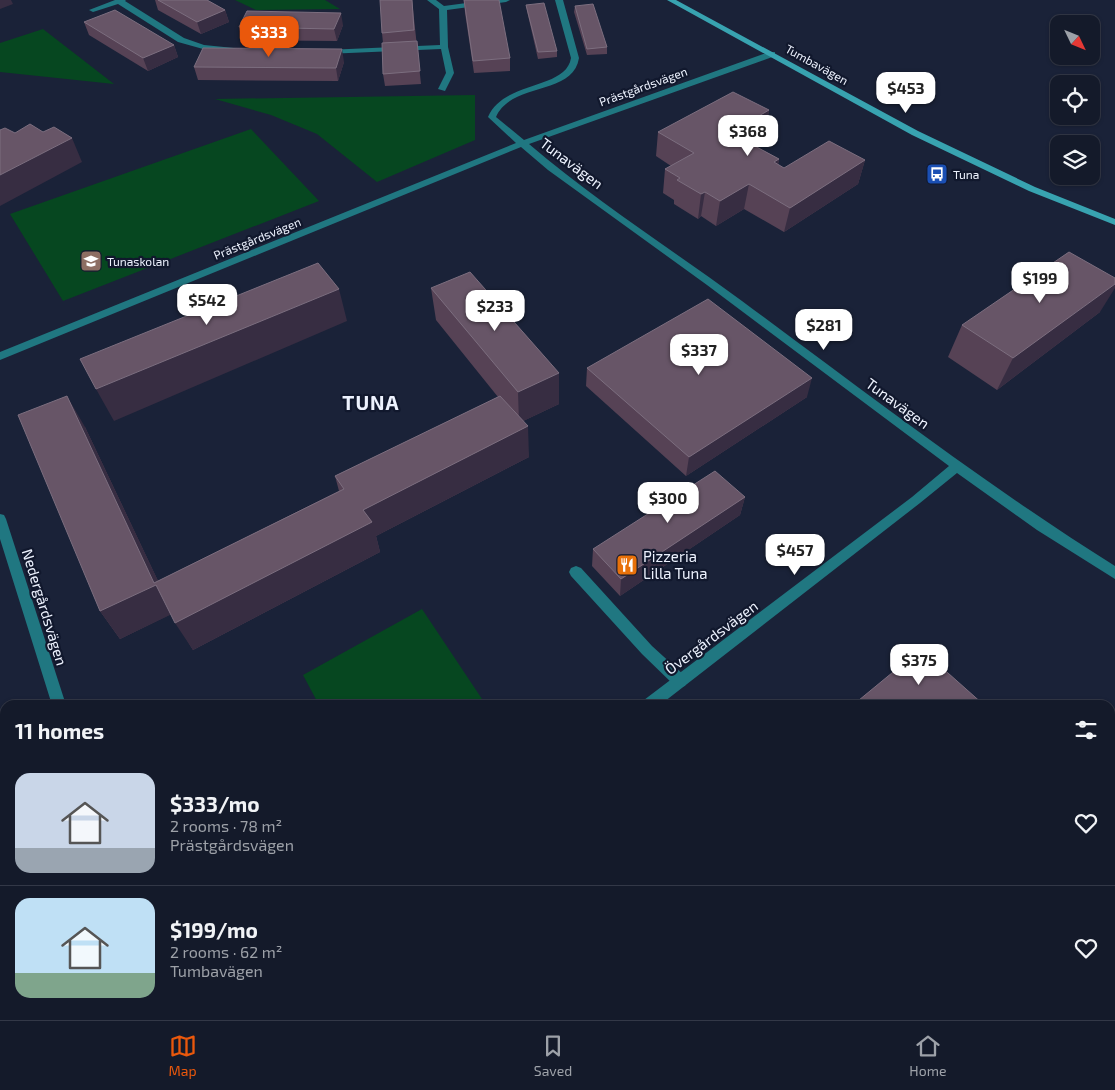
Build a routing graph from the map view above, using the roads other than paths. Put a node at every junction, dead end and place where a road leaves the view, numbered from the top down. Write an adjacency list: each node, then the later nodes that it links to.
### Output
1 (120, 0): 7 (street); 9 (street)
2 (431, 0): 6 (street)
3 (506, 0): 6 (street)
4 (559, 0): 13 (street)
5 (671, 0): 11 (main road, Tumbavägen)
6 (443, 8): 8 (street)
7 (93, 10)
8 (444, 48): 10 (street); 12 (street)
9 (247, 50)
10 (313, 52)
11 (772, 54): 13 (street, Prästgårdsvägen); 14 (main road, Tumbavägen)
12 (442, 89)
13 (523, 144): 15 (street, Prästgårdsvägen); 16 (street, Tunavägen)
14 (1115, 222)
15 (0, 356)
16 (957, 466): 19 (street, Tunavägen); 20 (street, Övergårdsvägen)
17 (0, 519): 21 (street, Nedergårdsvägen)
18 (576, 572): 20 (street)
19 (1115, 574)
20 (680, 681): 22 (street, Övergårdsvägen)
21 (57, 700)
22 (655, 700)

